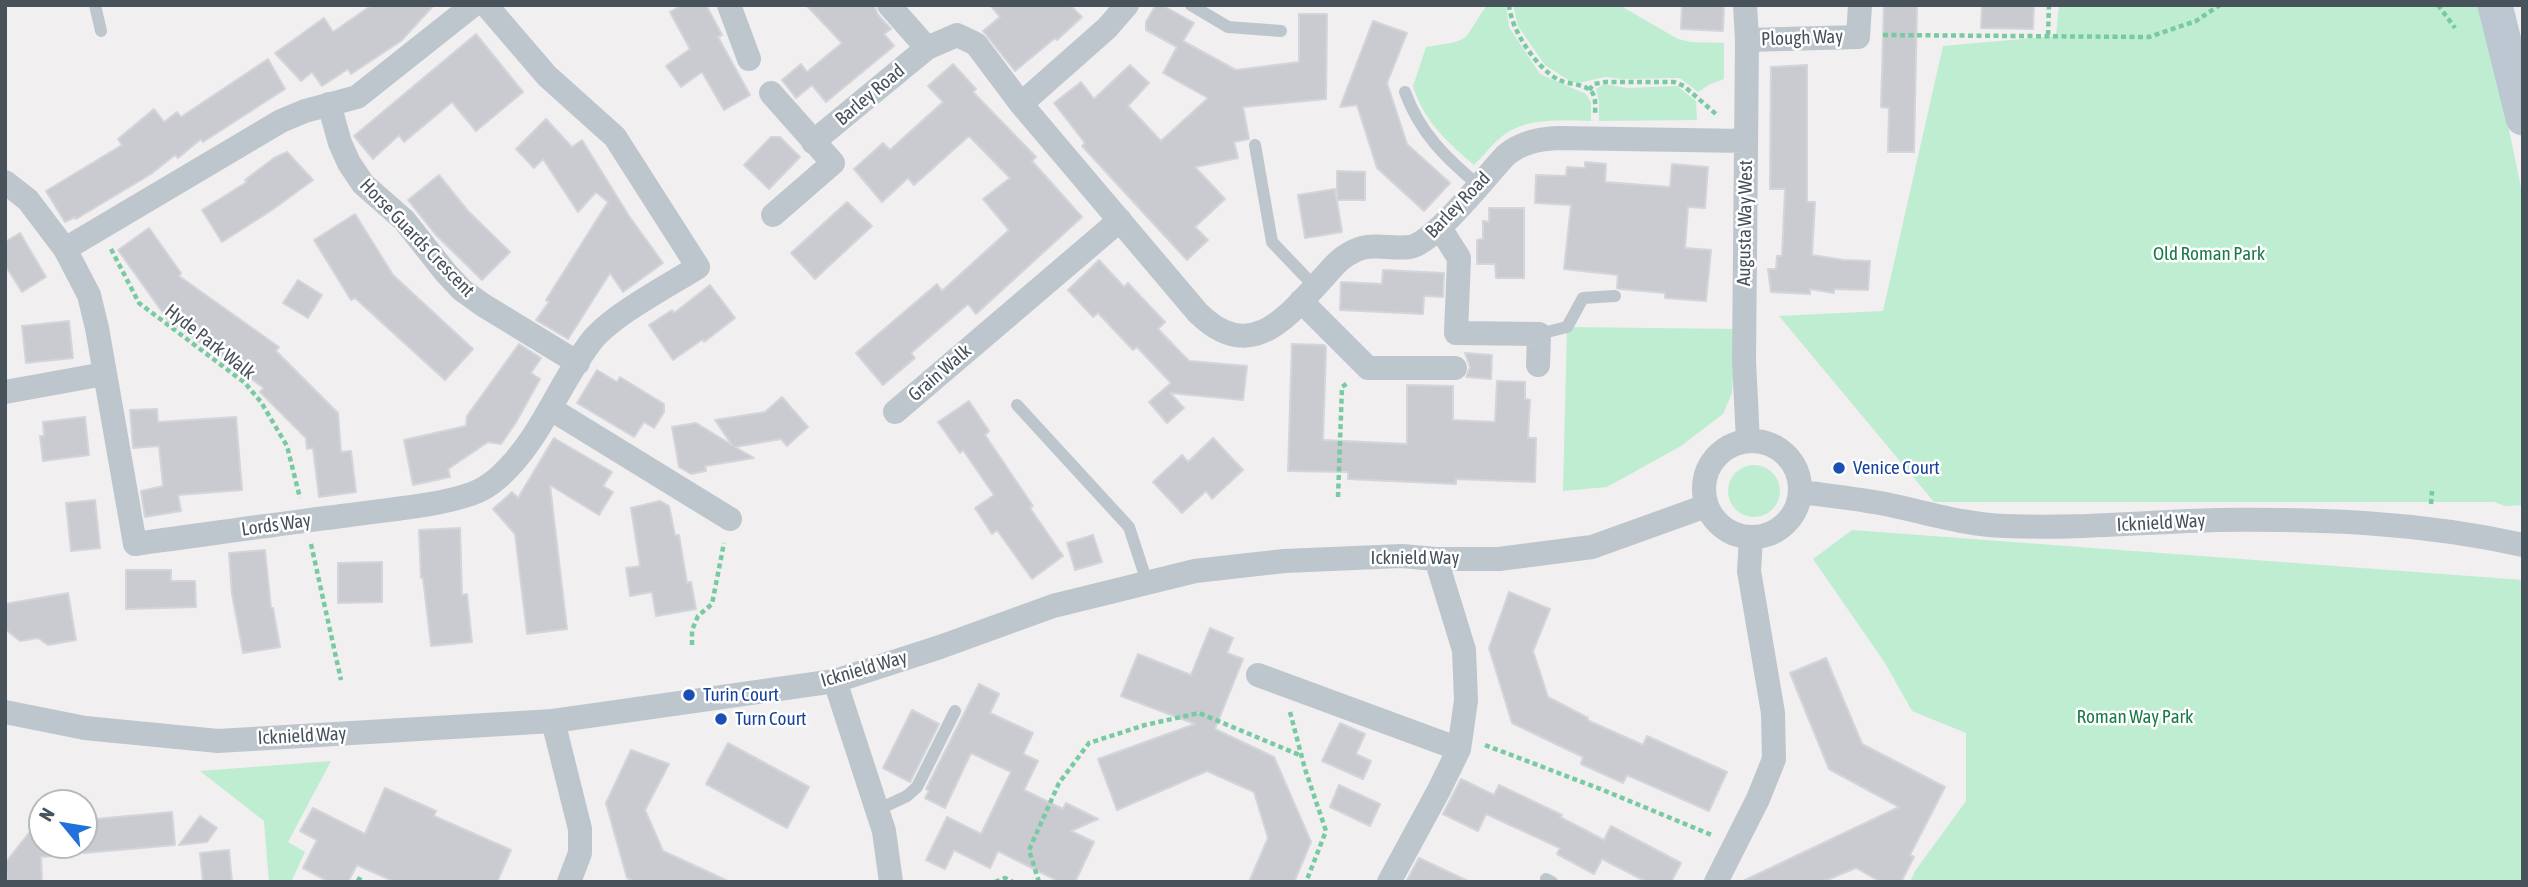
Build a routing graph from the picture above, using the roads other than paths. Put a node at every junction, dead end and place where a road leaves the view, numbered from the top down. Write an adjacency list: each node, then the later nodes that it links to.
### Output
1 (95, 5): 11 (lane)
2 (473, 5): 18 (street)
3 (486, 5): 33 (street, Lords Way)
4 (729, 5): 15 (street)
5 (889, 5): 14 (street)
6 (1127, 5): 19 (street)
7 (1191, 5): 12 (lane)
8 (1745, 5): 13 (street, Augusta Way West)
9 (1860, 5): 13 (street, Plough Way)
10 (2495, 5): 20 (street)
11 (101, 31)
12 (1281, 31)
13 (1747, 40): 21 (street, Augusta Way West)
14 (927, 48): 19 (street, Barley Road); 22 (street, Barley Road)
15 (749, 59)
16 (1405, 92): 25 (lane)
17 (771, 93): 22 (street)
18 (330, 104): 29 (street); 33 (street, Horse Guards Crescent)
19 (1021, 104): 27 (street, Barley Road)
20 (2523, 118)
21 (1746, 141): 25 (street, Barley Road); 41 (street, Augusta Way West)
22 (813, 142): 26 (street)
23 (1255, 145): 30 (lane)
24 (5, 182): 29 (street, Lords Way)
25 (1478, 185): 28 (street, Barley Road)
26 (774, 215)
27 (1120, 220): 30 (street, Barley Road); 40 (street, Grain Walk)
28 (1440, 228): 30 (street, Barley Road); 32 (street)
29 (65, 249): 36 (street, Lords Way)
30 (1308, 294): 35 (street)
31 (1615, 296): 32 (lane)
32 (1539, 334): 34 (street)
33 (578, 363): 39 (street, Lords Way)
34 (1538, 365)
35 (1455, 368)
36 (104, 374): 37 (street); 39 (street, Lords Way)
37 (5, 392)
38 (1017, 405): 48 (lane)
39 (551, 409): 44 (street)
40 (895, 412)
41 (1748, 441): 42 (street); 43 (street)
42 (1801, 492): 45 (street); 46 (street, Icknield Way)
43 (1706, 506): 45 (street); 47 (street, Icknield Way)
44 (730, 519)
45 (1751, 538): 59 (street)
46 (2523, 545)
47 (1436, 559): 48 (street, Icknield Way); 54 (street)
48 (1147, 582): 50 (street, Icknield Way)
49 (1258, 675): 54 (street)
50 (835, 681): 53 (street, Icknield Way); 55 (street)
51 (955, 711): 55 (lane)
52 (5, 712): 53 (street, Icknield Way)
53 (553, 721): 56 (street)
54 (1460, 742): 58 (street)
55 (877, 810): 57 (street)
56 (569, 882)
57 (891, 882)
58 (1389, 882)
59 (1716, 882)

